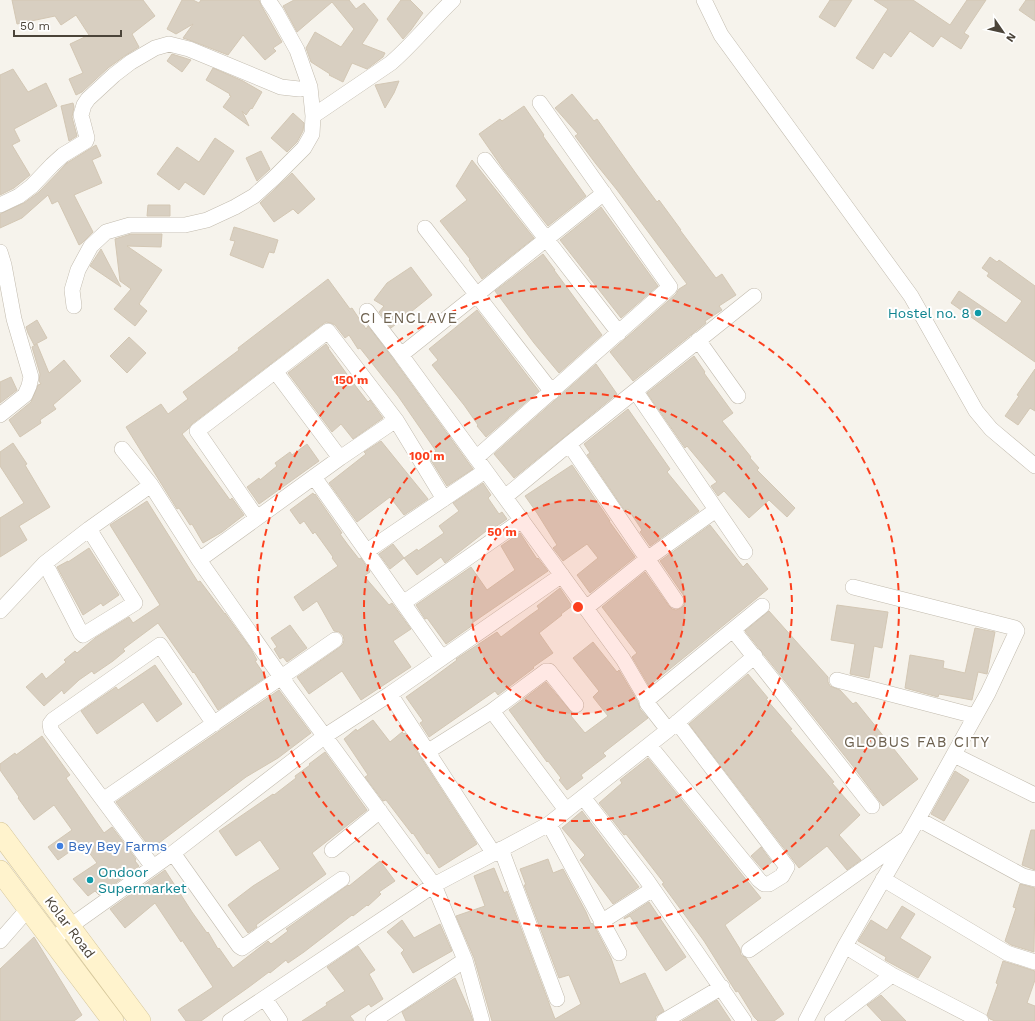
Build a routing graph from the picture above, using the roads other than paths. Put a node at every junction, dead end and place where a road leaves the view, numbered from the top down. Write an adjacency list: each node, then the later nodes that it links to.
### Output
1 (268, 0): 6 (street)
2 (442, 0): 5 (street)
3 (453, 0): 5 (street)
4 (704, 0): 32 (street)
5 (437, 15): 8 (street)
6 (310, 87): 8 (street); 11 (street)
7 (540, 103): 10 (street)
8 (313, 116): 17 (street)
9 (485, 160): 13 (street)
10 (604, 193): 13 (street); 19 (street)
11 (0, 205)
12 (425, 228): 15 (street)
13 (546, 239): 15 (street); 19 (street)
14 (0, 252): 26 (street)
15 (476, 295): 21 (street); 23 (street)
16 (754, 296): 20 (street)
17 (74, 306)
18 (367, 311): 21 (street)
19 (619, 333): 23 (street)
20 (698, 340): 24 (street); 25 (street)
21 (401, 355): 31 (street)
22 (275, 371): 27 (street); 30 (street); 39 (street)
23 (552, 392): 31 (street)
24 (636, 392): 28 (street); 38 (street)
25 (738, 396)
26 (0, 415)
27 (396, 420): 30 (street); 37 (street)
28 (569, 444): 36 (street); 44 (street)
29 (122, 449): 35 (street)
30 (340, 458): 34 (street)
31 (476, 458): 33 (street)
32 (1035, 466)
33 (485, 471): 36 (street); 37 (street)
34 (314, 477): 39 (street); 42 (street)
35 (151, 485): 41 (street); 45 (street)
36 (505, 497): 40 (street)
37 (444, 499): 42 (street)
38 (716, 510): 43 (street); 44 (street)
39 (257, 518): 45 (street)
40 (522, 520): 47 (street); 50 (street)
41 (89, 529): 46 (street); 46 (street)
42 (367, 551): 50 (street)
43 (745, 552)
44 (647, 559): 49 (street); 52 (street)
45 (199, 560): 58 (street)
46 (45, 564): 53 (street)
47 (562, 575): 52 (street); 57 (street)
48 (853, 587): 64 (street)
49 (676, 601)
50 (403, 603): 57 (street)
51 (762, 606): 54 (street)
52 (586, 608): 61 (street)
53 (0, 611)
54 (733, 630): 56 (street); 61 (street)
55 (335, 640): 58 (street)
56 (754, 656): 66 (street); 74 (street)
57 (442, 658): 60 (street)
58 (281, 677): 65 (street); 67 (street)
59 (837, 680): 64 (street)
60 (390, 694): 67 (street); 69 (street)
61 (647, 700): 66 (street)
62 (576, 705): 63 (street)
63 (492, 711): 69 (street); 75 (street)
64 (975, 716): 70 (street)
65 (214, 724): 73 (street); 73 (street)
66 (672, 726): 68 (street); 68 (street)
67 (325, 736): 76 (street); 83 (street)
68 (649, 745): 72 (street)
69 (427, 752): 82 (street)
70 (954, 755): 71 (street); 77 (street)
71 (1035, 795)
72 (583, 797): 75 (street); 90 (street)
73 (103, 800): 84 (street)
74 (872, 806)
75 (566, 810): 78 (street)
76 (380, 811): 81 (street); 89 (street)
77 (918, 819): 80 (street); 88 (street)
78 (549, 824): 82 (street); 92 (street)
79 (0, 833): 93 (main road, Kolar Road)
80 (908, 837): 87 (street); 97 (street)
81 (332, 850)
82 (497, 851): 89 (street); 104 (street)
83 (173, 853): 84 (street); 86 (street)
84 (153, 867): 93 (street)
85 (0, 871): 91 (main road, Kolar Road)
86 (342, 878)
87 (883, 879): 96 (street); 100 (street)
88 (1035, 879)
89 (434, 885): 99 (street); 103 (street)
90 (653, 889): 92 (street); 102 (street)
91 (28, 909): 94 (main road, Kolar Road); 95 (street)
92 (602, 922): 98 (street)
93 (69, 927): 94 (street); 106 (main road, Kolar Road)
94 (52, 940): 105 (main road, Kolar Road)
95 (0, 941)
96 (845, 946): 101 (street); 113 (street)
97 (749, 950)
98 (618, 953)
99 (465, 960): 109 (street); 110 (street)
100 (1035, 962)
101 (892, 976): 114 (street); 115 (street)
102 (722, 987): 111 (street); 112 (street)
103 (265, 999): 107 (street); 108 (street)
104 (557, 999)
105 (113, 1021)
106 (140, 1021)
107 (230, 1021)
108 (280, 1021)
109 (373, 1021)
110 (482, 1021)
111 (664, 1021)
112 (744, 1021)
113 (806, 1021)
114 (832, 1021)
115 (981, 1021)

